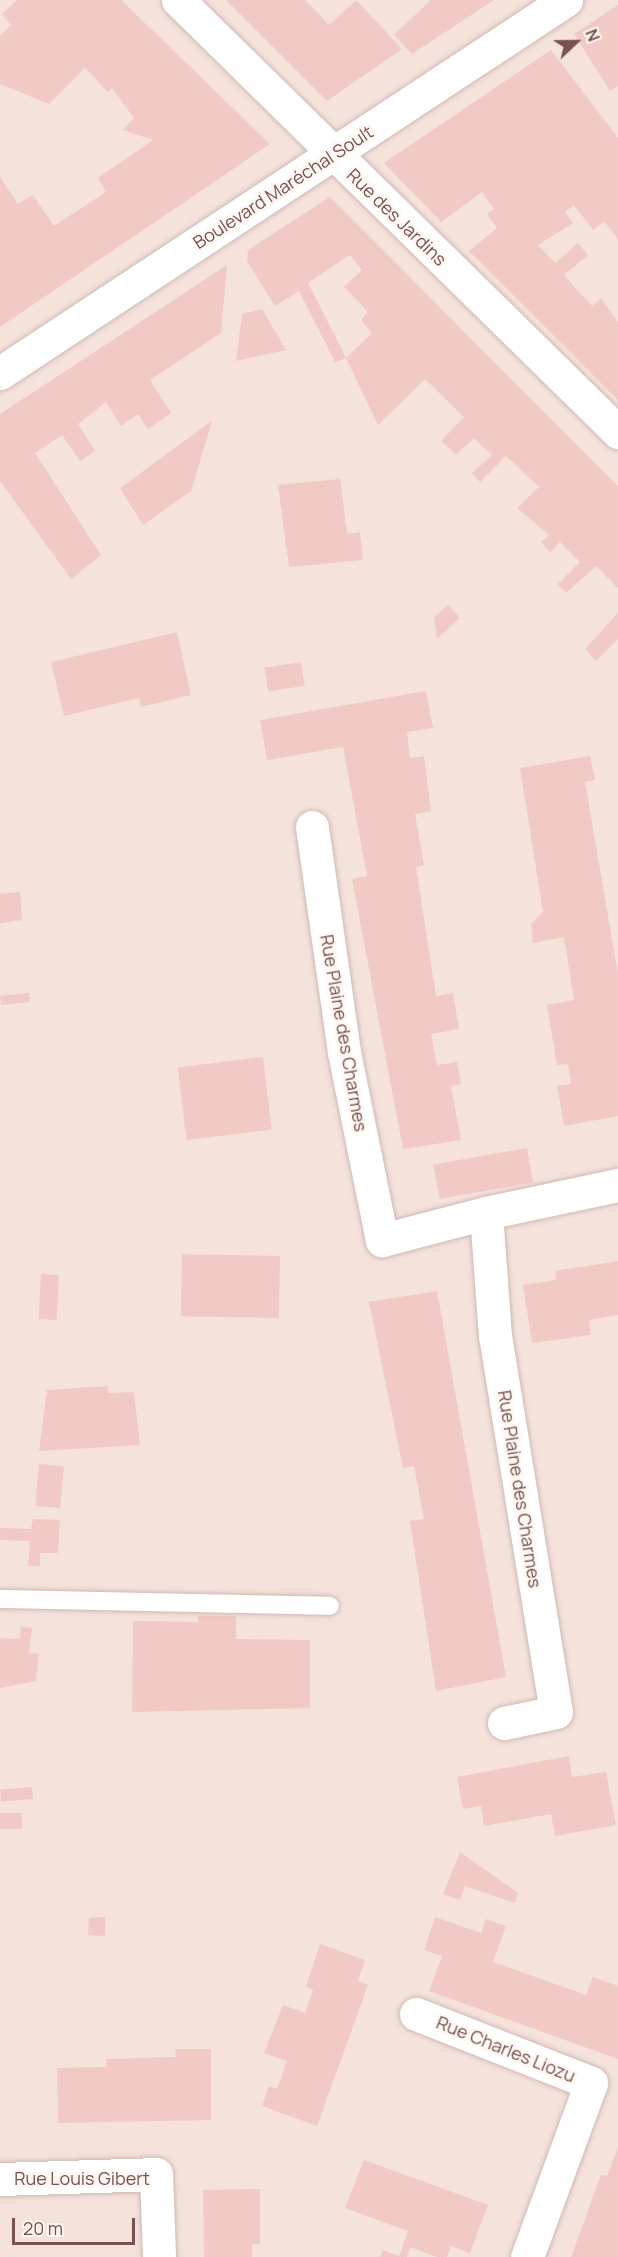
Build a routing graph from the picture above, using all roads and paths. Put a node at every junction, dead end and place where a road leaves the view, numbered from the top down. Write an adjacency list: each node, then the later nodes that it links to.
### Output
1 (178, 0): 3 (street, Rue des Jardins)
2 (566, 0): 3 (street, Boulevard Maréchal Soult)
3 (334, 155): 4 (street, Boulevard Maréchal Soult); 5 (street, Rue des Jardins)
4 (0, 373)
5 (618, 432)
6 (312, 827): 8 (street, Rue Plaine des Charmes)
7 (618, 1185): 8 (street, Rue Plaine des Charmes)
8 (486, 1213): 11 (street, Rue Plaine des Charmes)
9 (0, 1599): 10 (lane)
10 (330, 1606)
11 (504, 1723)
12 (416, 2014): 15 (street, Rue Charles Liozu)
13 (0, 2179): 14 (street, Rue Louis Gibert)
14 (159, 2257)
15 (527, 2257)

